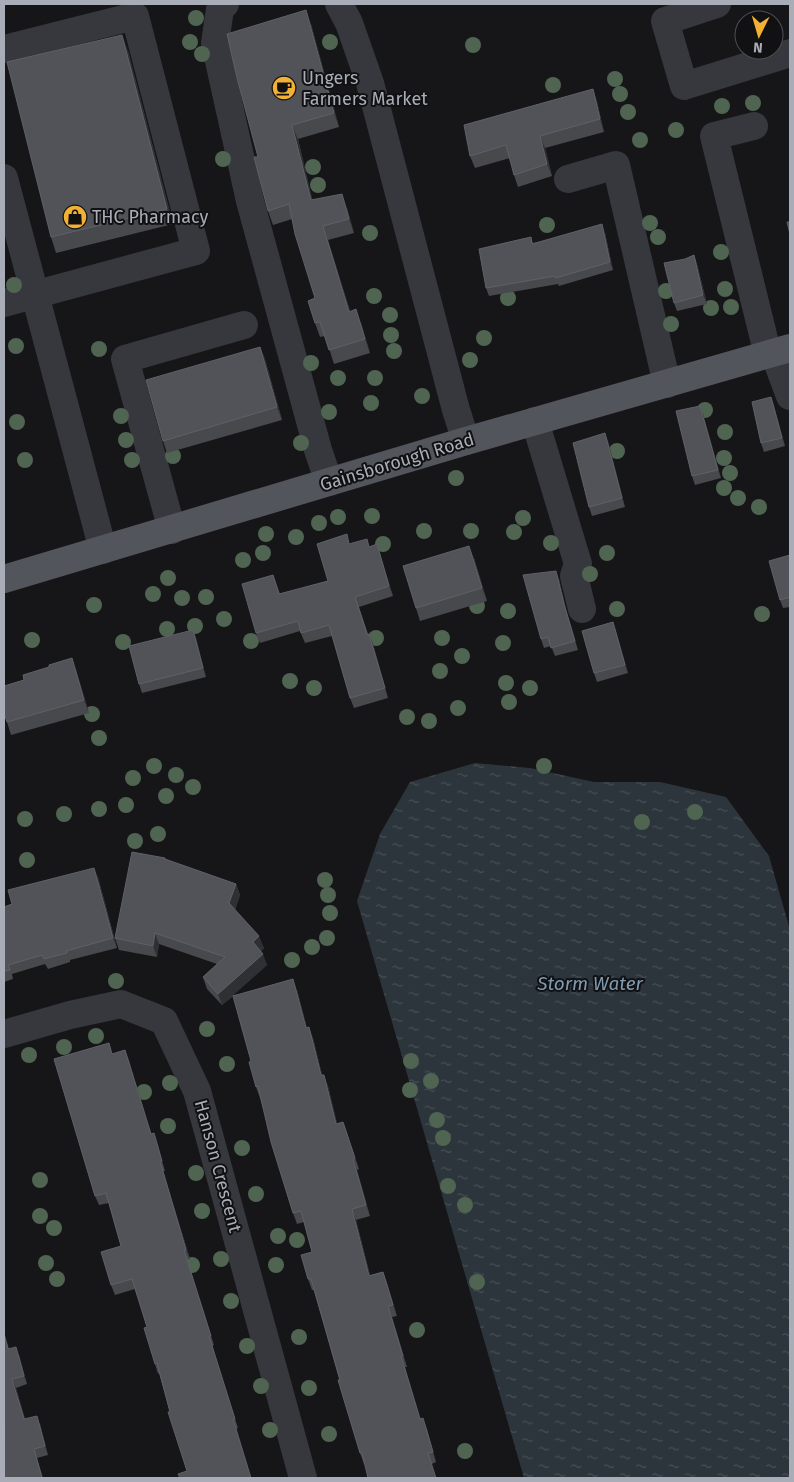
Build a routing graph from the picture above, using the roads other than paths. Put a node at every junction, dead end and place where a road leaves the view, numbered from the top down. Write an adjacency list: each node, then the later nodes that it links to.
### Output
1 (225, 4): 17 (street)
2 (339, 4): 16 (street)
3 (717, 4): 5 (street)
4 (4, 49): 9 (street)
5 (790, 53)
6 (754, 126): 12 (street)
7 (4, 178): 9 (street)
8 (568, 179): 13 (street)
9 (35, 295): 10 (street); 19 (street)
10 (4, 303)
11 (244, 325): 18 (street)
12 (778, 352): 13 (main road, Gainsborough Road); 14 (street)
13 (666, 384): 15 (main road, Gainsborough Road)
14 (790, 396)
15 (535, 421): 16 (main road, Gainsborough Road); 21 (street)
16 (466, 441): 17 (main road, Gainsborough Road)
17 (328, 482): 18 (main road, Gainsborough Road)
18 (172, 530): 19 (main road, Gainsborough Road)
19 (103, 550): 20 (main road, Gainsborough Road)
20 (4, 579)
21 (582, 609)
22 (4, 1034): 23 (street, Hanson Crescent)
23 (303, 1478)

